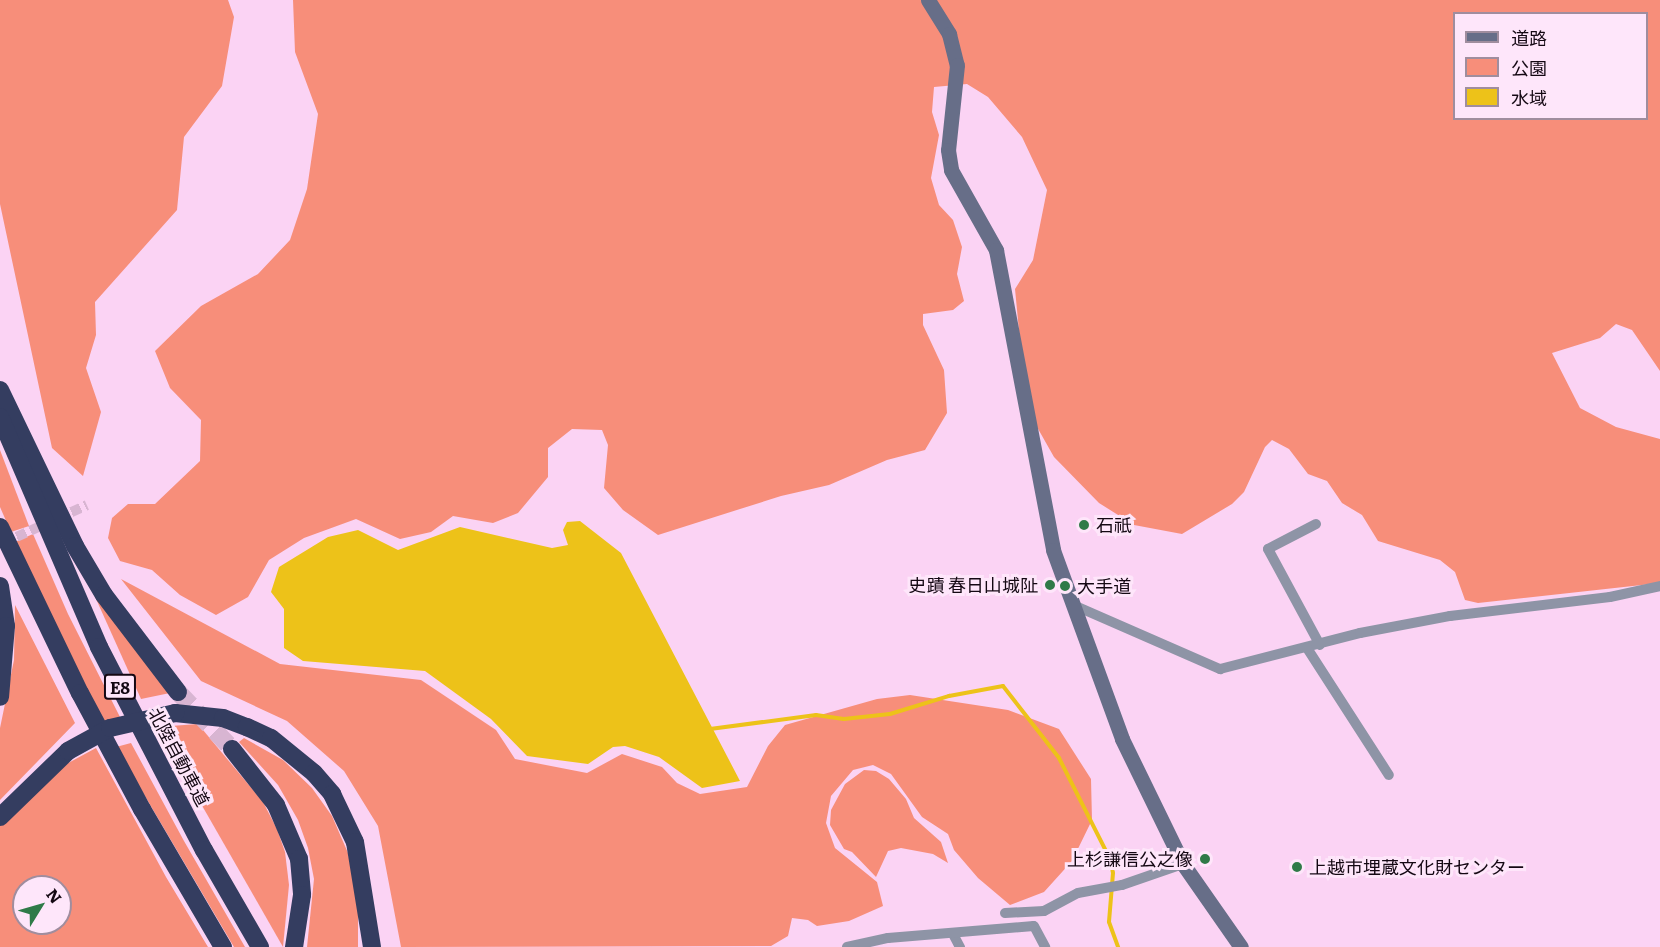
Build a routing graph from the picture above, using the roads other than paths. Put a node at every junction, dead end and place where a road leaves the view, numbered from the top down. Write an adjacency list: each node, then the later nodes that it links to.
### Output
1 (928, 0): 8 (street)
2 (0, 390): 11 (highway)
3 (0, 417): 22 (highway, 北陸自動車道 / E8)
4 (1316, 524): 9 (street)
5 (0, 527): 21 (highway, E8)
6 (0, 586): 12 (highway)
7 (1660, 586): 9 (street)
8 (1071, 604): 10 (street); 16 (street)
9 (1320, 645): 10 (street)
10 (1307, 648): 14 (street)
11 (178, 692)
12 (0, 697)
13 (232, 749): 19 (highway)
14 (1389, 775)
15 (0, 817): 23 (highway, bridge)
16 (1183, 864): 17 (street); 27 (street)
17 (1005, 913)
18 (953, 934): 20 (street); 25 (street); 26 (street)
19 (295, 942)
20 (890, 943): 24 (street)
21 (223, 947)
22 (260, 947)
23 (372, 947)
24 (847, 947)
25 (960, 947)
26 (1045, 947)
27 (1241, 947)

